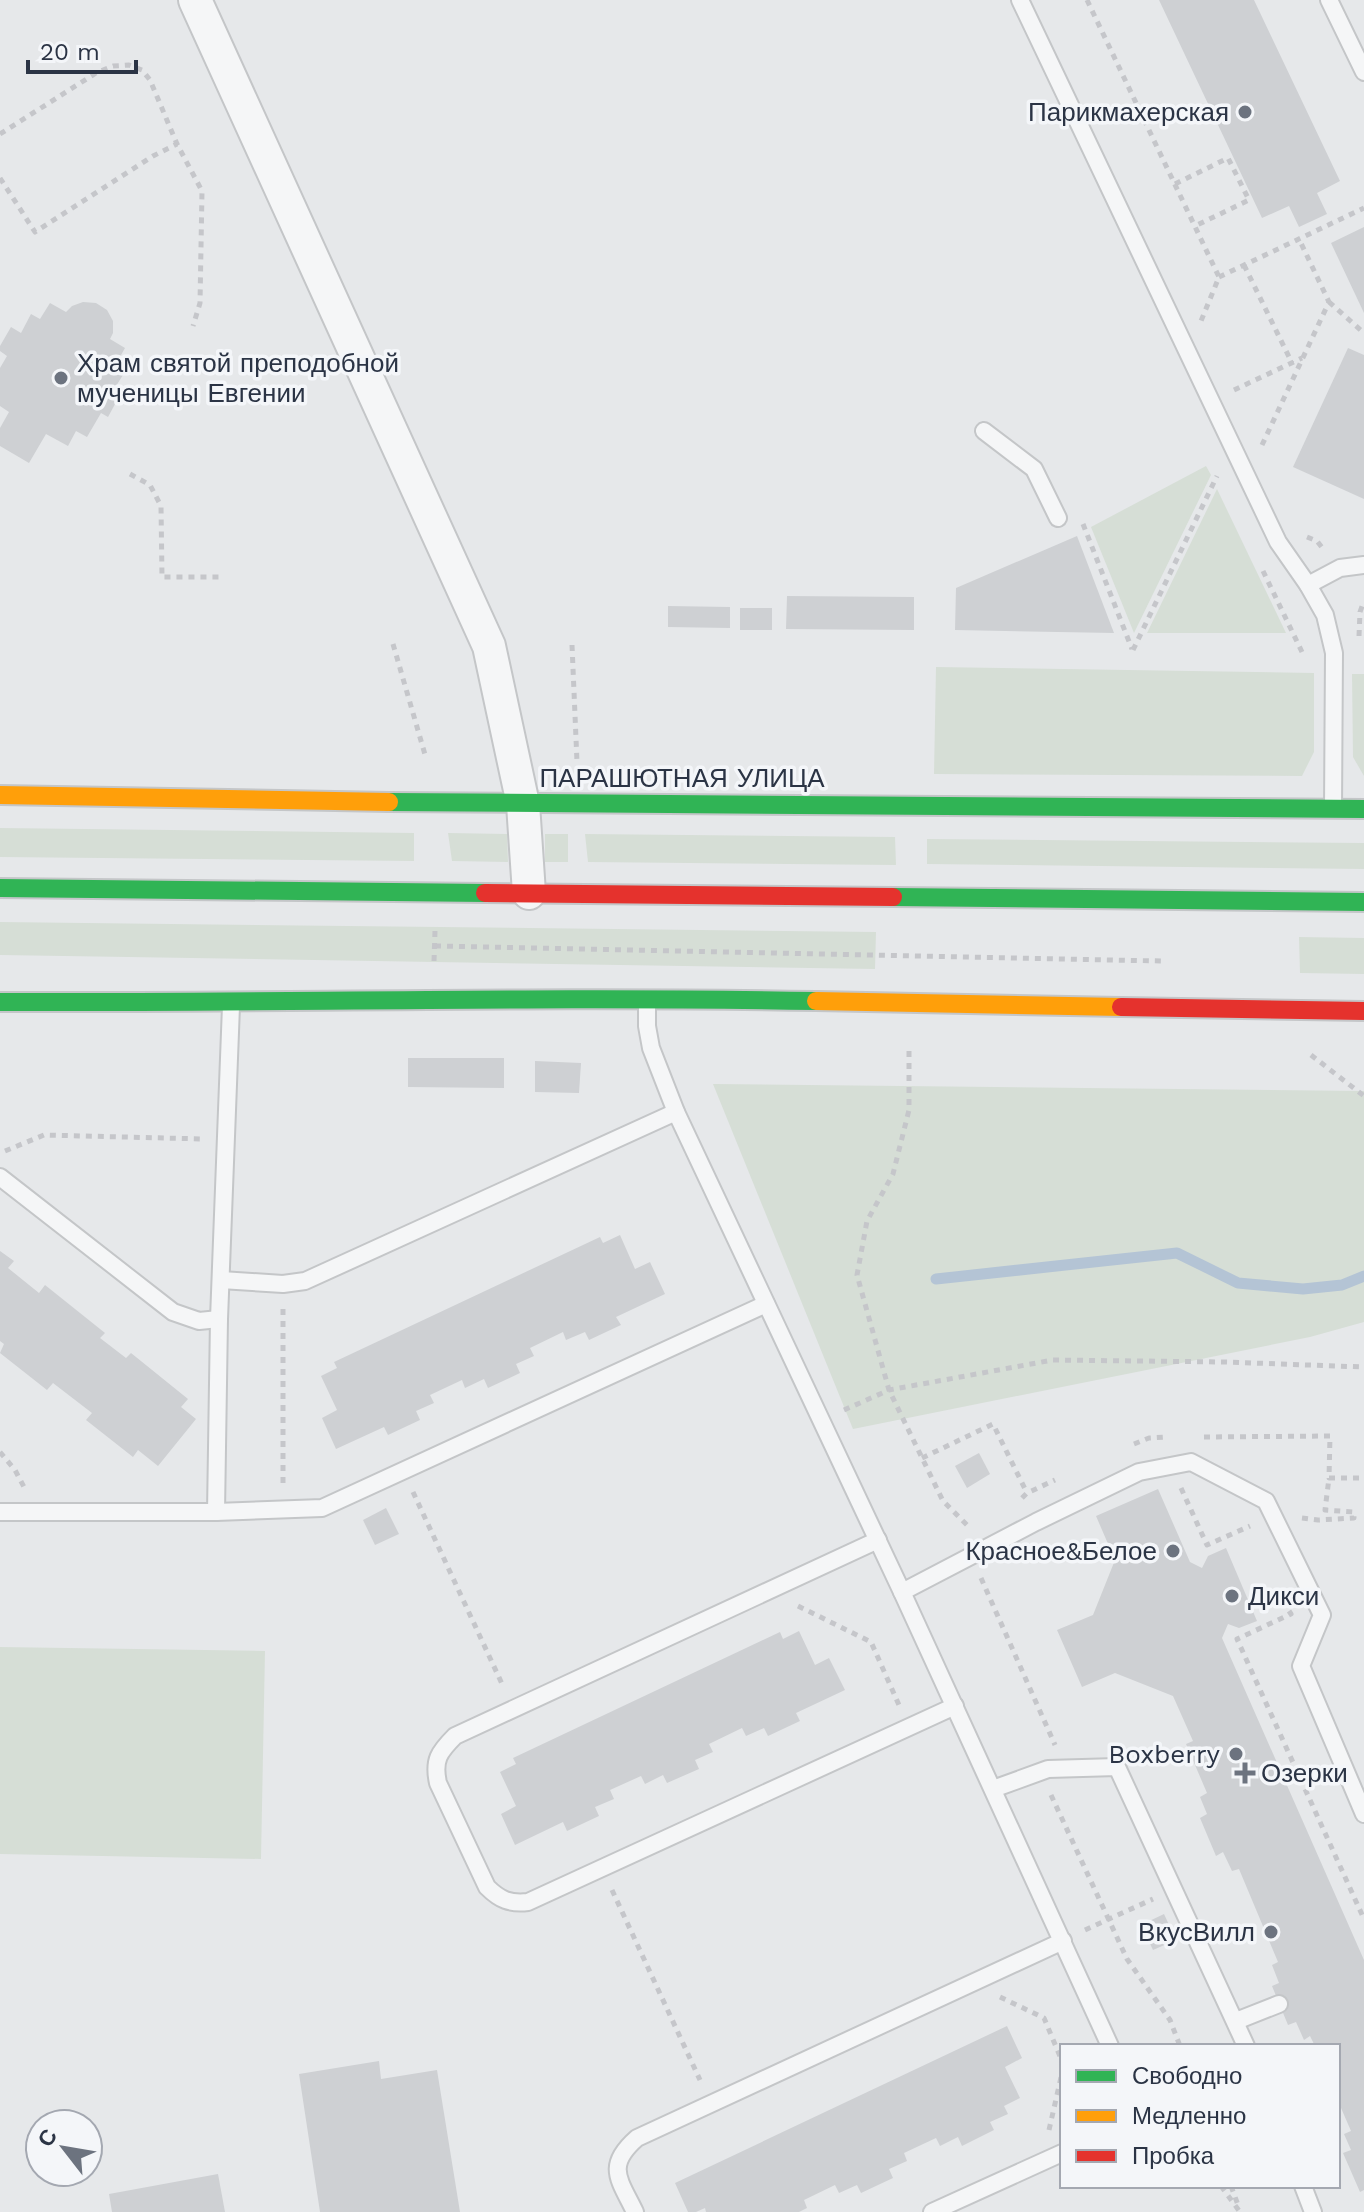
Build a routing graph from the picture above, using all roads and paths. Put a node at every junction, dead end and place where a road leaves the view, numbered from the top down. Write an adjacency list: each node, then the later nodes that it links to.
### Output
1 (195, 0): 40 (street)
2 (1020, 0): 32 (lane)
3 (1087, 0): 9 (path)
4 (1329, 0): 5 (lane)
5 (1364, 72)
6 (0, 134): 7 (path)
7 (177, 144): 8 (path); 16 (path)
8 (0, 178)
9 (1175, 184): 11 (path); 11 (path)
10 (1364, 208): 12 (path)
11 (1195, 226): 14 (path)
12 (1299, 239): 13 (path); 15 (path)
13 (1244, 265): 14 (path); 20 (path)
14 (1219, 277): 17 (path)
15 (1329, 302): 18 (path); 19 (path)
16 (193, 326)
17 (1206, 331)
18 (1364, 332)
19 (1303, 358): 20 (path); 23 (path)
20 (1292, 363): 21 (path)
21 (1229, 378)
22 (984, 431): 26 (lane)
23 (1255, 432)
24 (130, 474): 31 (path)
25 (1217, 476): 27 (path)
26 (1058, 518)
27 (1082, 524)
28 (1305, 536): 29 (path)
29 (1317, 541)
30 (1364, 565): 32 (lane)
31 (224, 577)
32 (1308, 585): 41 (lane)
33 (1364, 601): 34 (path)
34 (1359, 639)
35 (393, 644): 37 (path)
36 (572, 645): 38 (path)
37 (426, 758)
38 (577, 762)
39 (0, 795): 40 (main road, ПАРАШЮТНАЯ УЛИЦА)
40 (523, 804): 41 (main road, ПАРАШЮТНАЯ УЛИЦА); 44 (street)
41 (1333, 809): 42 (main road, ПАРАШЮТНАЯ УЛИЦА)
42 (1364, 809)
43 (0, 888): 44 (main road)
44 (529, 893): 45 (main road)
45 (1364, 902)
46 (435, 930): 47 (path)
47 (435, 946): 48 (path); 49 (path)
48 (1161, 961)
49 (434, 969)
50 (647, 998): 52 (main road); 53 (main road); 57 (lane)
51 (0, 1002): 52 (main road)
52 (231, 1003): 58 (lane)
53 (1364, 1011)
54 (909, 1051): 66 (path)
55 (1311, 1055): 56 (path)
56 (1364, 1096)
57 (676, 1112): 62 (lane); 63 (lane)
58 (227, 1140): 59 (path); 61 (lane)
59 (0, 1153)
60 (0, 1177): 64 (lane)
61 (221, 1280): 62 (lane); 64 (lane)
62 (283, 1284): 74 (path)
63 (766, 1304): 67 (lane); 71 (lane)
64 (219, 1319): 77 (lane)
65 (1364, 1367): 66 (path)
66 (889, 1390): 67 (path); 69 (path)
67 (821, 1421): 81 (lane)
68 (0, 1452): 76 (path)
69 (922, 1458): 73 (path); 79 (path)
70 (1169, 1466): 80 (path); 82 (lane); 92 (lane)
71 (403, 1470): 74 (lane); 87 (path)
72 (1329, 1478): 78 (path)
73 (1027, 1493)
74 (283, 1509): 77 (lane)
75 (0, 1512): 76 (lane)
76 (33, 1512): 77 (lane)
77 (216, 1512)
78 (1318, 1520)
79 (973, 1531)
80 (1257, 1538)
81 (878, 1540): 83 (lane); 84 (lane)
82 (971, 1556): 84 (lane); 89 (path)
83 (769, 1591): 87 (lane); 88 (path)
84 (902, 1592): 86 (lane)
85 (1285, 1601): 95 (path)
86 (955, 1706): 88 (lane); 91 (lane)
87 (513, 1709): 93 (lane)
88 (909, 1727): 93 (lane)
89 (1065, 1768): 90 (lane); 94 (lane)
90 (1041, 1771): 91 (lane); 96 (path)
91 (993, 1789): 97 (lane)
92 (1364, 1814)
93 (602, 1868): 106 (path)
94 (1174, 1889): 96 (path); 100 (lane)
95 (1364, 1919)
96 (1108, 1920): 97 (path); 102 (path)
97 (1063, 1941): 98 (lane); 101 (lane)
98 (970, 1983): 104 (path); 106 (lane)
99 (1279, 2004): 100 (lane)
100 (1236, 2021): 103 (lane)
101 (1109, 2044)
102 (1179, 2044)
103 (1245, 2044)
104 (1060, 2056)
105 (1060, 2081): 108 (path)
106 (711, 2103): 113 (lane)
107 (1060, 2154): 108 (lane)
108 (1041, 2162): 114 (lane)
109 (1223, 2188): 112 (path)
110 (1232, 2188): 112 (path)
111 (1304, 2188): 115 (lane)
112 (1240, 2211)
113 (635, 2212)
114 (932, 2212)
115 (1313, 2212)

